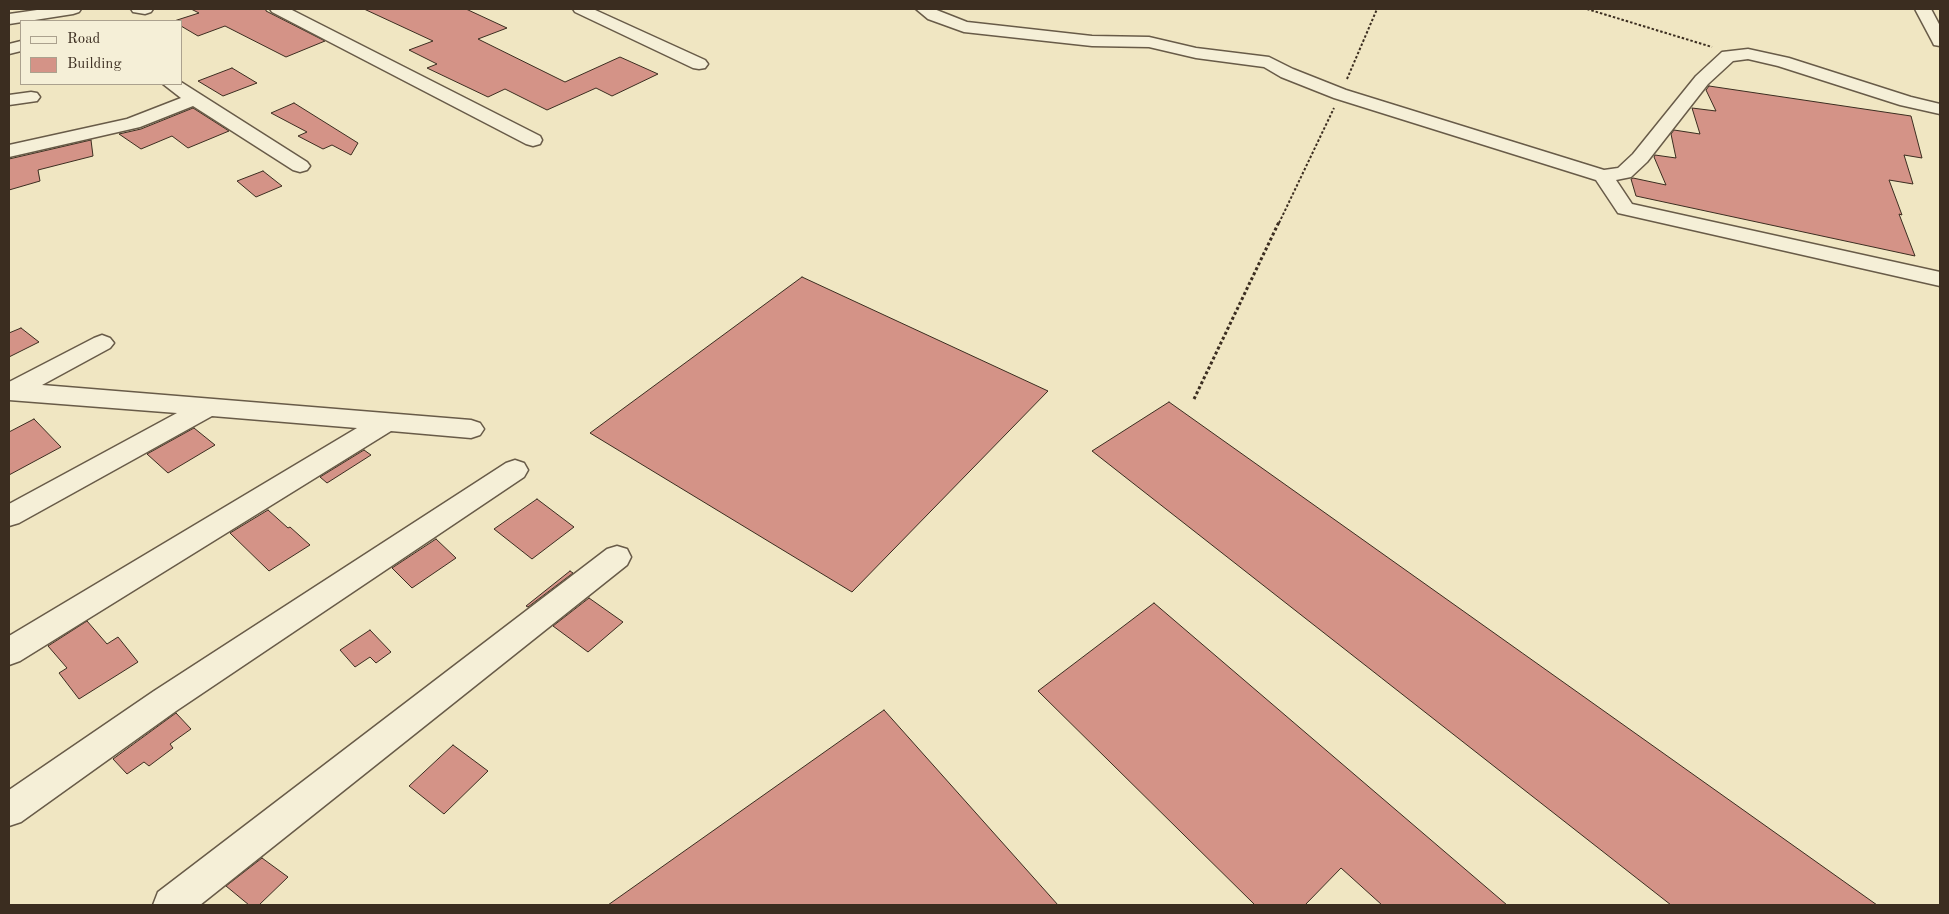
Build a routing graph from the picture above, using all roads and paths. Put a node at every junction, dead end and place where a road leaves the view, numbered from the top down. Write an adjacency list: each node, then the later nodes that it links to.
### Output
1 (73, 9): 10 (street)
2 (139, 9): 3 (street)
3 (145, 9)
4 (278, 9): 20 (street)
5 (581, 9): 13 (street)
6 (924, 9): 15 (street)
7 (1377, 9): 15 (path)
8 (1587, 9): 12 (path)
9 (1923, 9): 11 (street)
10 (9, 20)
11 (1940, 41)
12 (1728, 56): 19 (street); 23 (street)
13 (699, 64)
14 (173, 85): 17 (street)
15 (1340, 94): 23 (street); 27 (path)
16 (31, 96): 18 (street)
17 (194, 99): 21 (street); 22 (street)
18 (9, 100)
19 (1940, 109)
20 (533, 140)
21 (9, 151)
22 (300, 166)
23 (1603, 176): 24 (street)
24 (1940, 279)
25 (102, 343): 26 (street)
26 (10, 391): 28 (street)
27 (1194, 398)
28 (209, 407): 29 (street); 32 (street)
29 (387, 422): 30 (street); 34 (street)
30 (471, 429)
31 (515, 470): 35 (street)
32 (9, 516)
33 (616, 557): 36 (street)
34 (9, 652)
35 (9, 810)
36 (171, 905)

